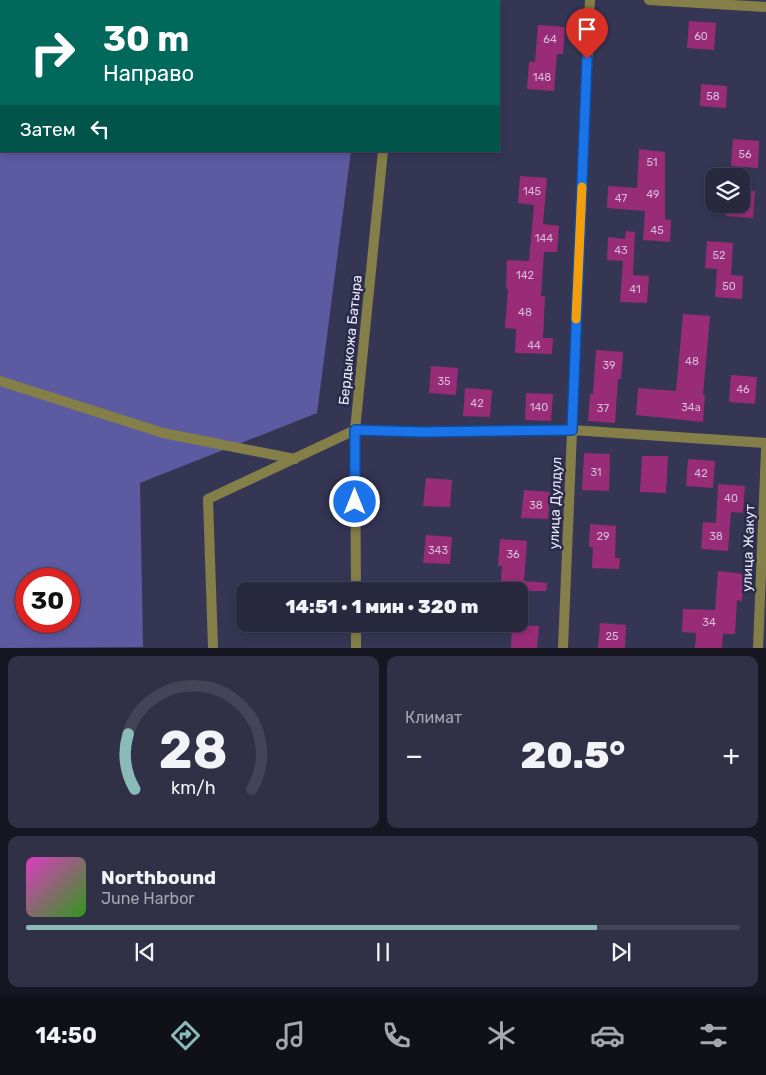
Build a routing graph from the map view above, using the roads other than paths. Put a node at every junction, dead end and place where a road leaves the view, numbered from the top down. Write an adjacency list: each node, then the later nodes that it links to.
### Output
1 (590, 0): 7 (street, улица Дулдул)
2 (648, 0): 3 (street)
3 (766, 7)
4 (383, 152): 6 (street, Бердыкожа Батыра)
5 (0, 381): 10 (street)
6 (355, 430): 7 (street); 10 (street); 11 (street, Бердыкожа Батыра)
7 (572, 430): 8 (street); 15 (street, улица Дулдул)
8 (766, 443)
9 (766, 450): 16 (street, улица Жакут)
10 (295, 459): 13 (street)
11 (356, 582)
12 (356, 632): 14 (street)
13 (213, 648)
14 (356, 648)
15 (563, 648)
16 (758, 648)

